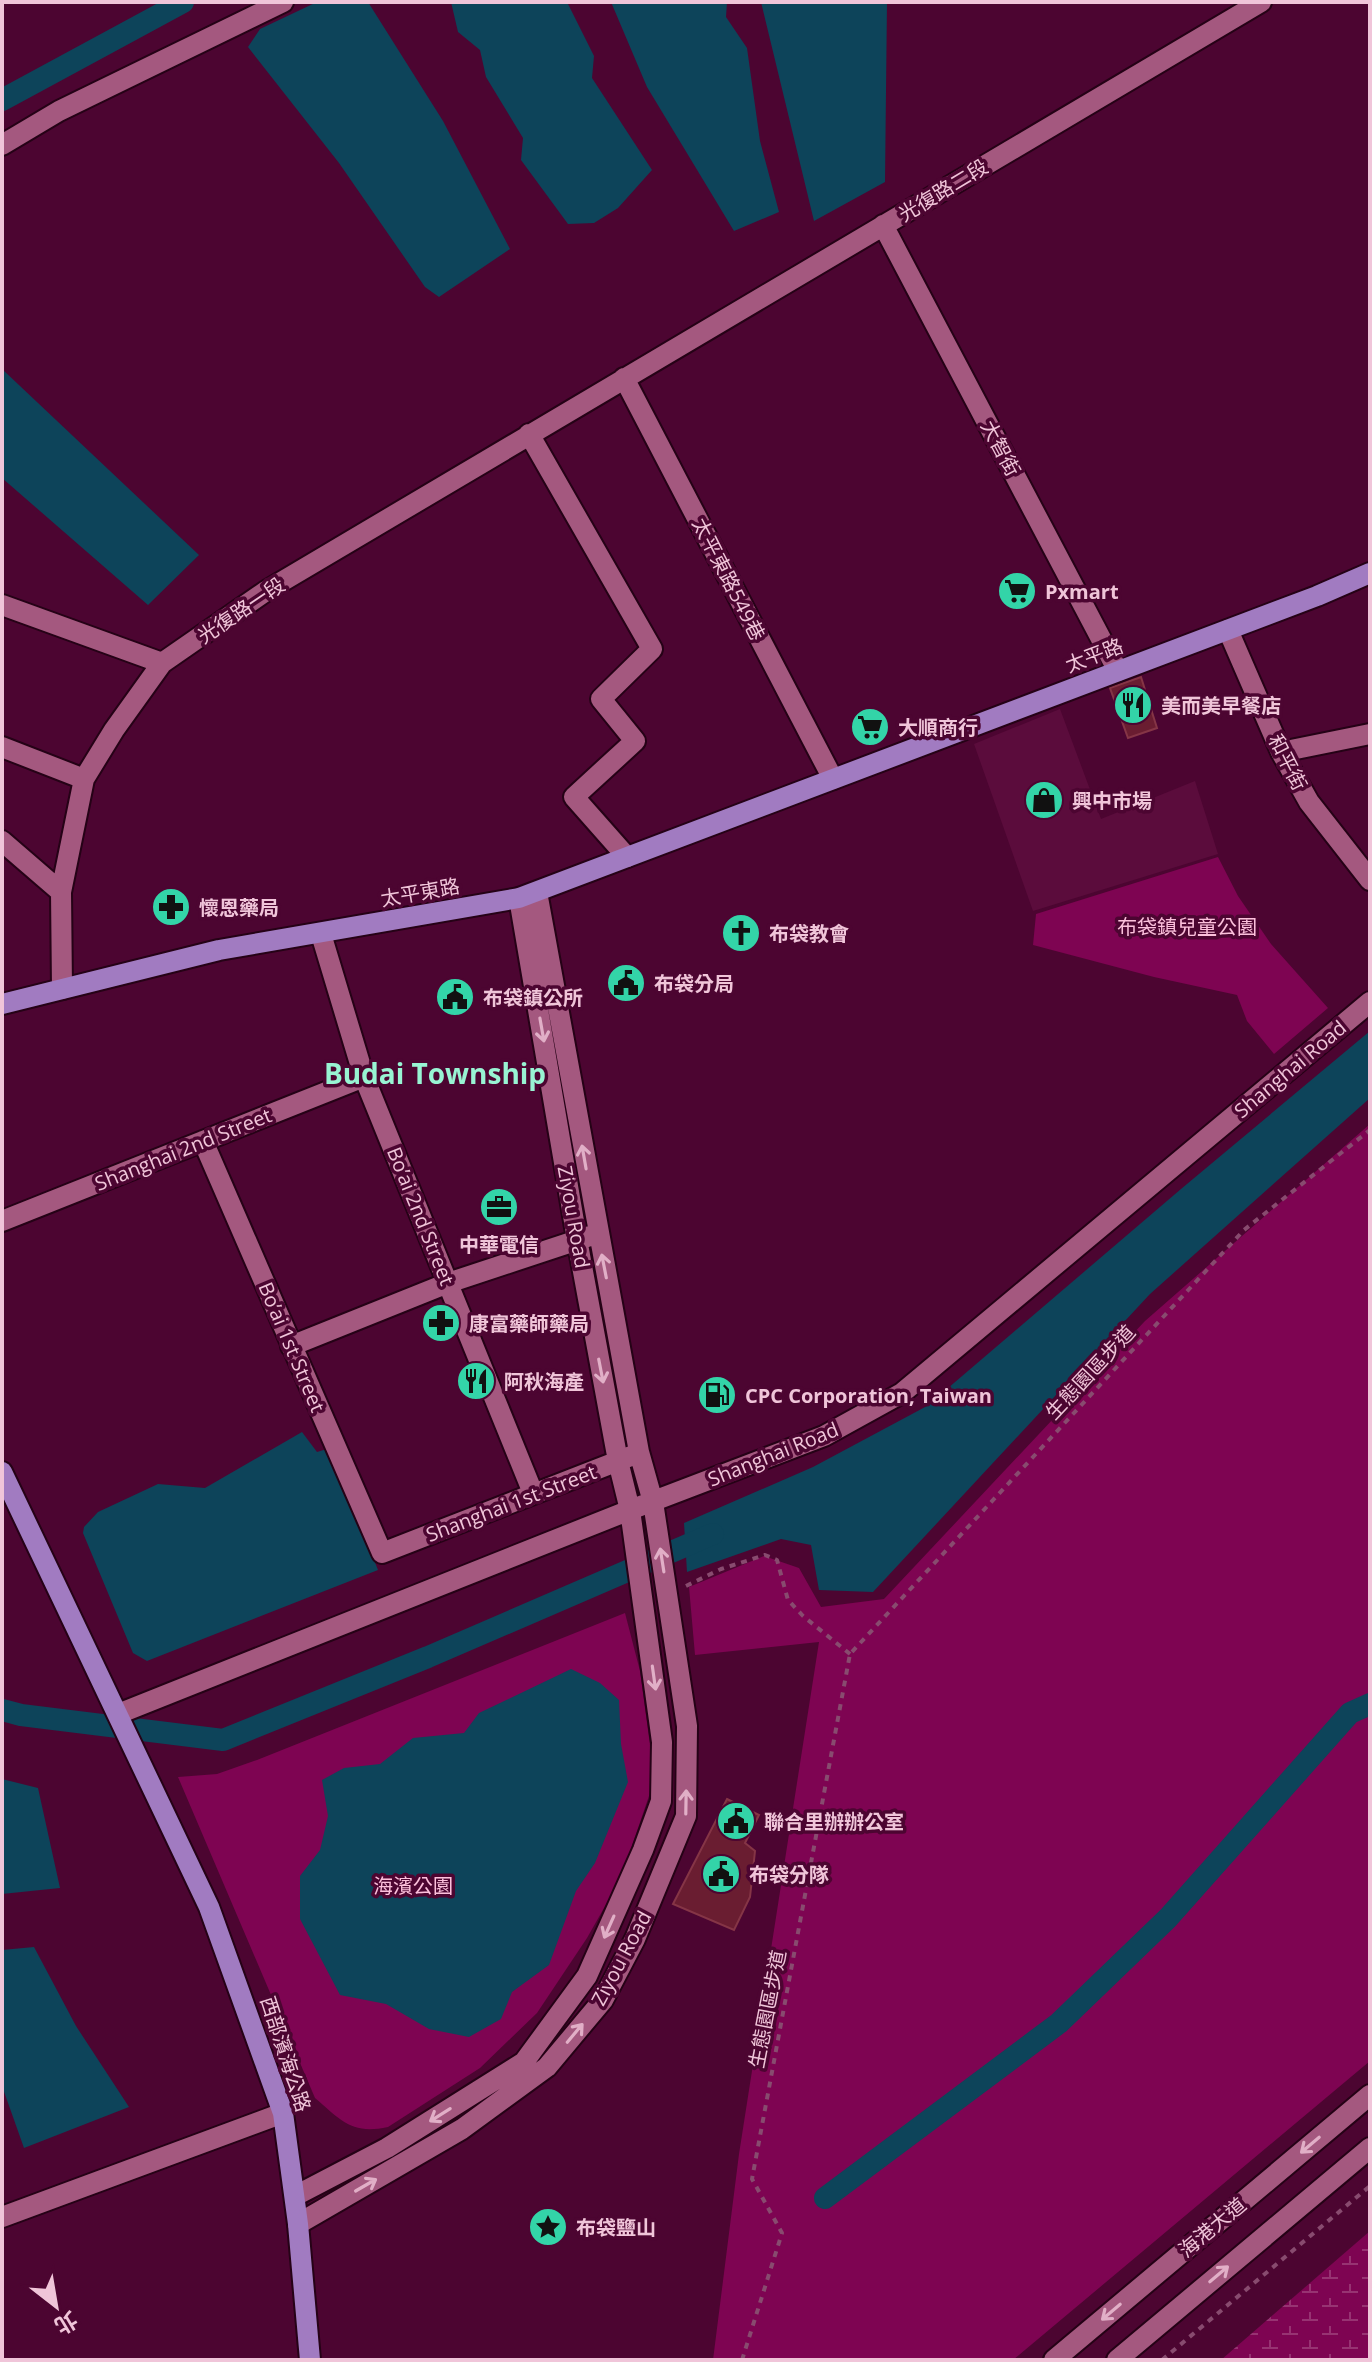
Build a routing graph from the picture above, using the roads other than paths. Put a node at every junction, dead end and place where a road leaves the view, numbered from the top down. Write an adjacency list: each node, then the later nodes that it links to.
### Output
1 (283, 2): 3 (street)
2 (1261, 2): 4 (street, 光復路二段)
3 (2, 145)
4 (883, 225): 5 (street, 光復路二段); 11 (street, 大智街)
5 (624, 378): 6 (street, 光復路一段); 16 (street, 太平東路549巷)
6 (529, 434): 10 (street, 光復路一段); 18 (street)
7 (1370, 573): 9 (main road, 太平路)
8 (2, 605): 10 (street)
9 (1228, 630): 11 (main road, 太平路); 14 (street, 和平街)
10 (162, 663): 15 (street, 光復路一段)
11 (1118, 671): 16 (main road, 太平路)
12 (1370, 734): 14 (street)
13 (2, 747): 15 (street)
14 (1281, 752): 19 (street, 和平街)
15 (84, 779): 20 (street, 光復路一段)
16 (833, 779): 18 (main road, 太平東路)
17 (2, 841): 20 (street)
18 (627, 857): 21 (main road, 太平東路)
19 (1370, 880)
20 (61, 892): 23 (street, 光復路一段)
21 (528, 895): 22 (main road, 太平東路); 29 (street, Ziyou Road, one-way to 21); 30 (street, Ziyou Road, one-way to 30)
22 (321, 934): 23 (main road, 太平東路); 26 (street, Bo’ai 2nd Street)
23 (62, 989): 25 (main road, 太平東路)
24 (1370, 1002): 37 (street, Shanghai Road)
25 (2, 1004)
26 (364, 1077): 27 (street, Shanghai 2nd Street); 31 (street, Bo’ai 2nd Street)
27 (203, 1141): 28 (street, Shanghai 2nd Street); 32 (street, Bo’ai 1st Street)
28 (2, 1221)
29 (598, 1234): 30 (street); 33 (street, Ziyou Road, one-way to 29)
30 (577, 1239): 31 (street); 34 (street, Ziyou Road, one-way to 34)
31 (448, 1283): 32 (street); 36 (street, Bo’ai 2nd Street)
32 (291, 1346): 39 (street, Bo’ai 1st Street)
33 (639, 1452): 34 (street, Shanghai 1st Street); 37 (street, Ziyou Road)
34 (618, 1461): 36 (street, Shanghai 1st Street); 38 (street, Ziyou Road)
35 (2, 1472): 40 (main road)
36 (542, 1490): 39 (street, Shanghai 1st Street)
37 (653, 1502): 38 (street, Shanghai Road); 46 (street, Ziyou Road, one-way to 37)
38 (630, 1510): 40 (street, Shanghai Road); 44 (street, Ziyou Road, one-way to 44)
39 (382, 1553)
40 (118, 1714): 42 (main road, 西部濱海公路)
41 (1370, 2095): 48 (street, 海港大道, one-way to 48)
42 (283, 2113): 44 (main road, 西部濱海公路); 45 (street)
43 (1370, 2148): 49 (street, 海港大道, one-way to 43)
44 (295, 2196): 46 (main road, 西部濱海公路)
45 (2, 2217)
46 (298, 2224): 47 (main road, 西部濱海公路)
47 (310, 2360)
48 (1054, 2360)
49 (1117, 2360)

